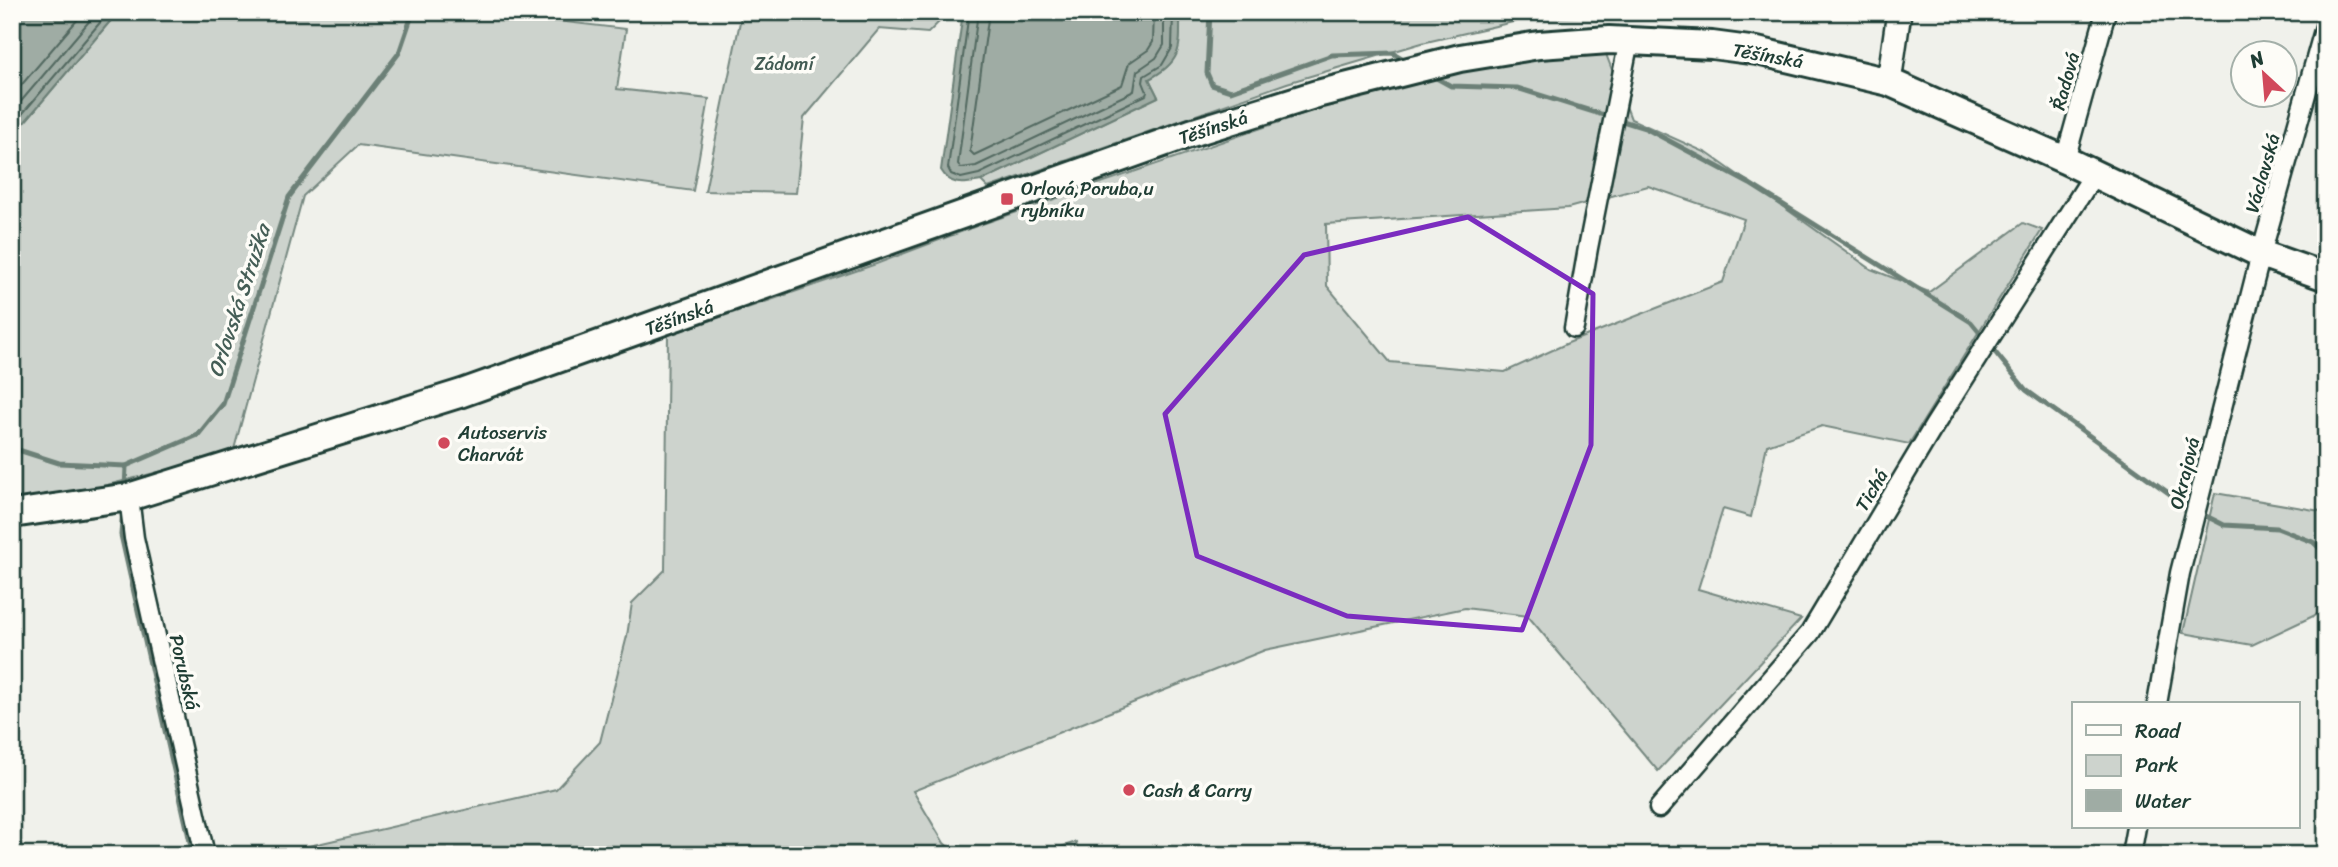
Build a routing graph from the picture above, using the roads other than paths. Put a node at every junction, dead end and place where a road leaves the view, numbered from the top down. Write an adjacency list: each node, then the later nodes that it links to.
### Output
1 (1899, 12): 5 (street)
2 (2106, 12): 6 (street, Řadová)
3 (2326, 23): 8 (street, Václavská)
4 (1629, 40): 5 (main road, Těšínská); 10 (street); 11 (main road, Těšínská)
5 (1889, 82): 6 (main road, Těšínská)
6 (2065, 160): 7 (main road, Těšínská)
7 (2094, 174): 8 (main road, Těšínská); 14 (street, Tichá)
8 (2261, 254): 9 (main road, Těšínská); 13 (street, Okrajová)
9 (2326, 277)
10 (1574, 328)
11 (117, 499): 12 (main road, Těšínská); 16 (street, Porubská)
12 (12, 514)
13 (2157, 702)
14 (1658, 808)
15 (2136, 828): 17 (street)
16 (205, 855)
17 (2131, 855)

